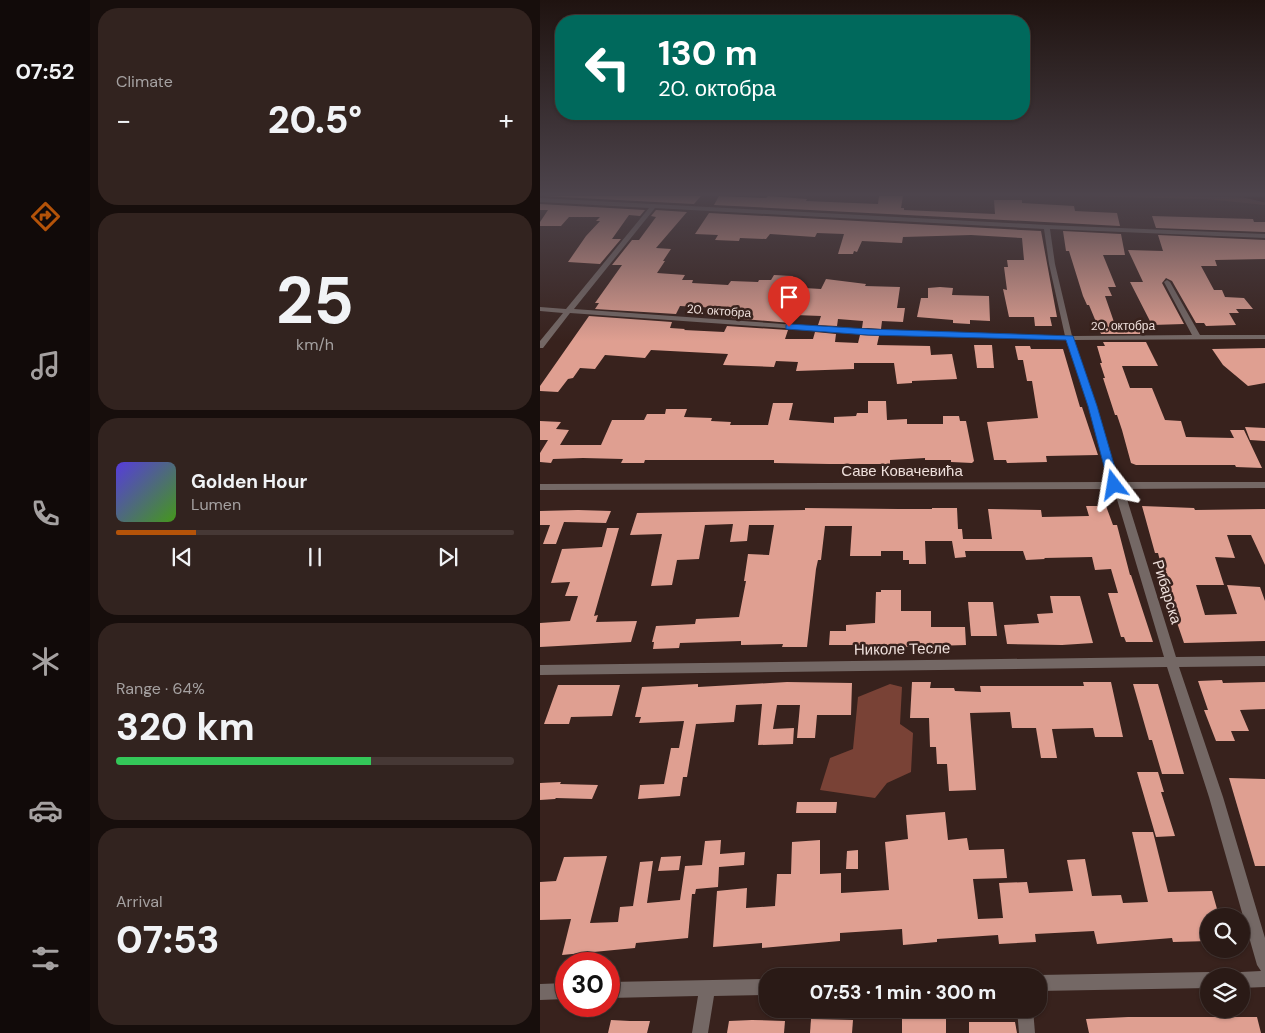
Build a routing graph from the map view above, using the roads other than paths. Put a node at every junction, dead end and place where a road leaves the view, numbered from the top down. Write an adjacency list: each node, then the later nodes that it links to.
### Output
1 (622, 244): 5 (street)
2 (1049, 244): 8 (street, Рибарска)
3 (1166, 282): 6 (street)
4 (540, 310): 5 (street, 20. октобра)
5 (568, 312): 8 (street, 20. октобра); 9 (street)
6 (1197, 337): 7 (street, 20. октобра); 8 (street, 20. октобра)
7 (1265, 337)
8 (1070, 338): 11 (street, Рибарска)
9 (540, 346)
10 (1265, 484): 11 (street, Саве Ковачевића)
11 (1114, 485): 12 (street, Саве Ковачевића); 14 (street, Рибарска)
12 (540, 487)
13 (1265, 661): 14 (street, Николе Тесле)
14 (1171, 662): 15 (street, Николе Тесле); 16 (street, Рибарска)
15 (540, 670)
16 (1265, 965)
17 (1265, 979): 19 (street)
18 (1200, 980): 20 (street)
19 (1250, 980)
20 (1047, 983)
21 (759, 987): 22 (street)
22 (707, 988): 23 (street); 27 (street)
23 (620, 990)
24 (555, 991): 25 (street)
25 (540, 992)
26 (1025, 1018): 28 (street)
27 (700, 1033)
28 (1027, 1033)

